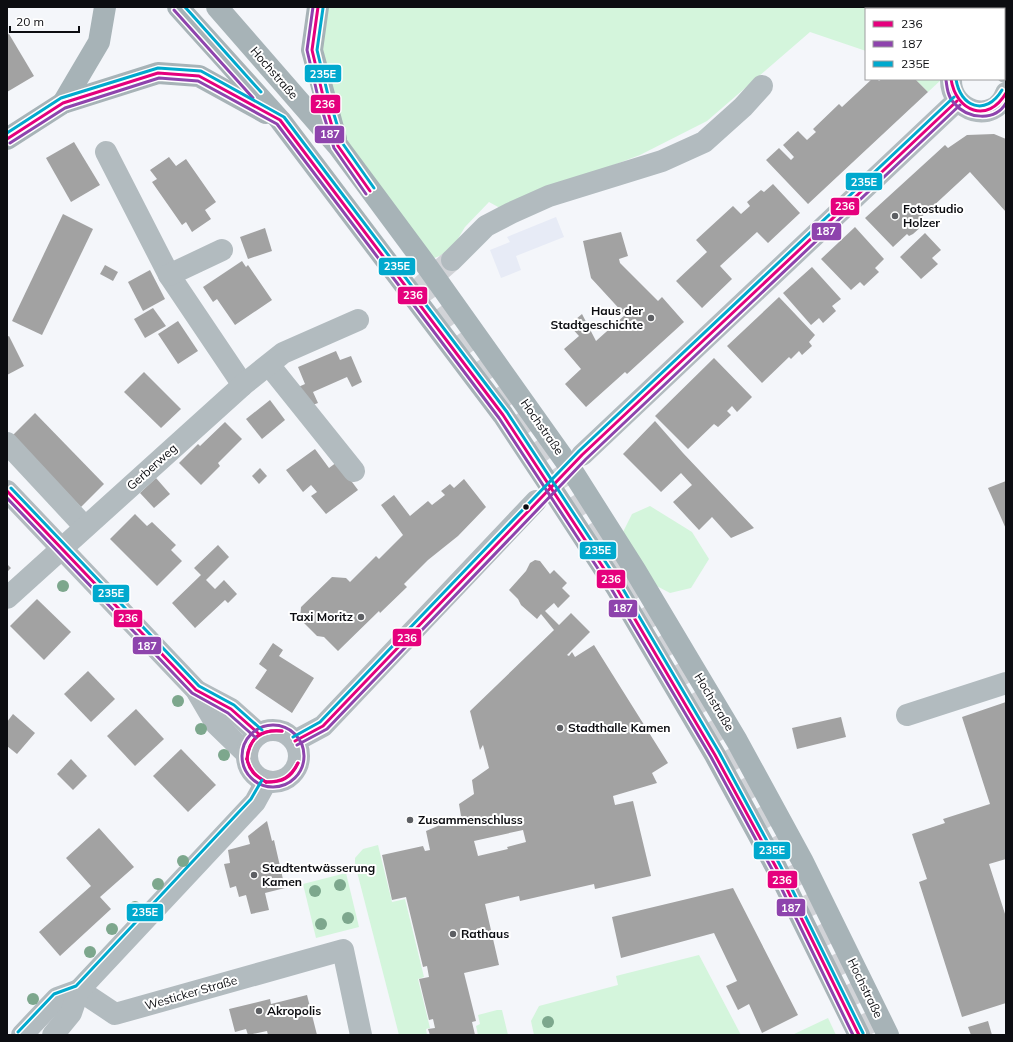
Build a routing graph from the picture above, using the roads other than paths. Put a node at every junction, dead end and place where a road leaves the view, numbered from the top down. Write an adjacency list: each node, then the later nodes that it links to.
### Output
1 (105, 7): 8 (main road)
2 (178, 7): 10 (main road)
3 (217, 7): 12 (main road, Hochstraße)
4 (318, 7): 12 (main road)
5 (950, 80): 7 (street)
6 (762, 86): 15 (street)
7 (957, 101): 9 (street); 21 (street)
8 (63, 103): 10 (main road); 11 (main road)
9 (1002, 104)
10 (280, 120): 39 (main road)
11 (7, 139)
12 (338, 146): 40 (main road, Hochstraße)
13 (106, 152): 16 (street)
14 (222, 250): 16 (street)
15 (452, 260)
16 (169, 275): 19 (street)
17 (358, 320): 18 (street, Gerberweg)
18 (269, 365): 19 (street, Gerberweg); 22 (street)
19 (243, 385): 25 (street, Gerberweg)
20 (7, 443): 25 (street)
21 (582, 455)
22 (354, 471)
23 (7, 492): 26 (street)
24 (536, 501): 32 (street)
25 (85, 527): 26 (street, Gerberweg)
26 (61, 548): 27 (street, Gerberweg); 29 (street)
27 (7, 598)
28 (1006, 683): 30 (street)
29 (196, 690): 31 (street); 33 (street)
30 (907, 715)
31 (259, 734): 32 (street); 33 (street)
32 (295, 741): 34 (street)
33 (247, 754): 34 (street)
34 (266, 782): 35 (street)
35 (79, 990): 36 (street); 37 (street); 38 (street, Westicker Straße)
36 (22, 1035)
37 (52, 1035)
38 (361, 1035)
39 (859, 1035)
40 (888, 1035)

